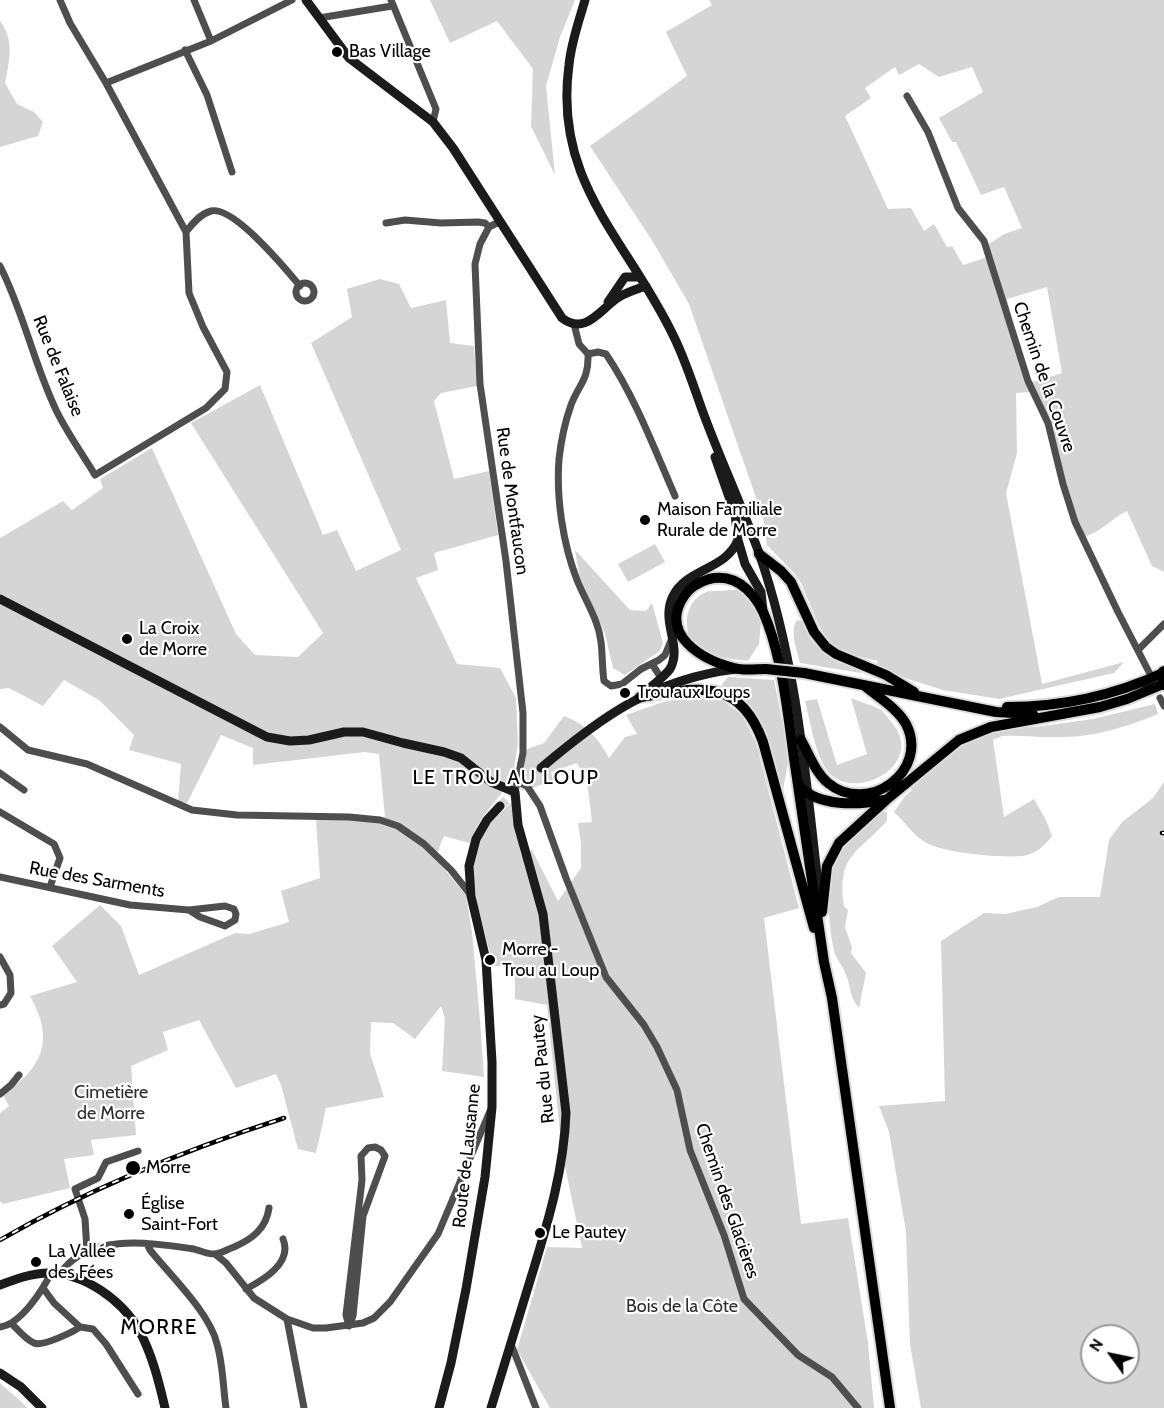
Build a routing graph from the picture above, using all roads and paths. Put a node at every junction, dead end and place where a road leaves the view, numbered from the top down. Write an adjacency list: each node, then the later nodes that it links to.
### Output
1 (60, 0): 10 (street)
2 (194, 0): 8 (street)
3 (292, 0): 8 (street)
4 (306, 0): 7 (main road)
5 (585, 0): 18 (main road)
6 (392, 3): 7 (street); 12 (street)
7 (319, 18): 12 (main road)
8 (211, 41): 9 (street)
9 (185, 50): 10 (street); 13 (street)
10 (106, 83): 17 (street)
11 (907, 96): 38 (street, Chemin de la Couvre)
12 (433, 123): 14 (main road)
13 (232, 172)
14 (499, 222): 16 (street); 25 (main road)
15 (386, 223): 16 (street)
16 (489, 227): 55 (street, Rue de Montfaucon)
17 (186, 232): 19 (street, Rue de Falaise); 22 (street)
18 (615, 239): 20 (main road); 21 (main road)
19 (0, 266)
20 (625, 277): 21 (main road); 24 (main road)
21 (639, 277): 23 (main road)
22 (300, 286)
23 (646, 286): 24 (main road); 27 (main road)
24 (604, 308): 25 (main road)
25 (574, 324): 26 (street)
26 (588, 354): 28 (street); 39 (street)
27 (704, 415): 29 (main road); 30 (main road)
28 (675, 496)
29 (738, 540): 31 (main road); 32 (main road)
30 (759, 554): 33 (main road); 45 (main road)
31 (725, 559): 32 (main road); 37 (main road)
32 (743, 560): 33 (main road); 35 (main road)
33 (764, 571): 52 (main road)
34 (0, 599): 58 (main road)
35 (763, 611): 40 (main road); 56 (main road)
36 (1164, 624): 38 (street)
37 (672, 638): 39 (street); 42 (main road)
38 (1138, 650): 41 (street, Chemin de la Couvre)
39 (652, 664): 42 (street)
40 (736, 669): 44 (main road, bridge); 46 (main road)
41 (1149, 672)
42 (661, 678): 46 (main road)
43 (1164, 680): 48 (main road); 50 (main road)
44 (863, 684): 45 (main road); 52 (main road)
45 (922, 696): 48 (main road)
46 (640, 697): 53 (main road); 71 (main road)
47 (1160, 698): 49 (street)
48 (973, 706): 50 (main road)
49 (1164, 706)
50 (1060, 714): 60 (main road)
51 (0, 727): 64 (street)
52 (801, 740): 59 (main road)
53 (541, 768)
54 (0, 773): 57 (street)
55 (517, 780): 58 (street, Rue de Montfaucon); 103 (street, Chemin des Glacières)
56 (799, 786): 59 (main road); 71 (main road)
57 (24, 790)
58 (515, 792): 93 (main road, Rue du Pautey)
59 (809, 794): 60 (main road); 68 (main road)
60 (886, 800): 68 (main road)
61 (500, 806): 63 (main road, Route de Lausanne)
62 (0, 812): 66 (street)
63 (469, 866): 64 (street); 67 (main road, Route de Lausanne)
64 (451, 870): 67 (street)
65 (0, 878): 66 (street, Rue des Sarments)
66 (50, 887): 69 (street, Rue des Sarments)
67 (471, 896): 76 (main road, Route de Lausanne)
68 (821, 908): 72 (main road)
69 (189, 910): 69 (street, Rue des Sarments)
70 (0, 957): 73 (street)
71 (825, 962): 72 (main road)
72 (832, 998): 104 (main road)
73 (0, 1005)
74 (19, 1075): 75 (street)
75 (0, 1094)
76 (492, 1107): 90 (street); 100 (main road, Route de Lausanne)
77 (138, 1151): 81 (street)
78 (269, 1208): 82 (street)
79 (284, 1242): 87 (street)
80 (147, 1244): 81 (street); 82 (street); 98 (street)
81 (87, 1251): 84 (street)
82 (215, 1254): 87 (street)
83 (356, 1254): 83 (street); 90 (street)
84 (56, 1274): 85 (main road); 86 (street); 97 (main road)
85 (0, 1285)
86 (44, 1288): 89 (street); 92 (street)
87 (246, 1289): 88 (street)
88 (287, 1319): 90 (street); 99 (street)
89 (12, 1324): 91 (street); 92 (street)
90 (349, 1326)
91 (0, 1327)
92 (80, 1327): 95 (street)
93 (511, 1344): 101 (main road, Rue du Pautey); 102 (street)
94 (0, 1373): 96 (main road)
95 (138, 1394)
96 (42, 1408)
97 (165, 1408)
98 (226, 1408)
99 (304, 1408)
100 (439, 1408)
101 (491, 1408)
102 (536, 1408)
103 (858, 1408)
104 (890, 1408)

